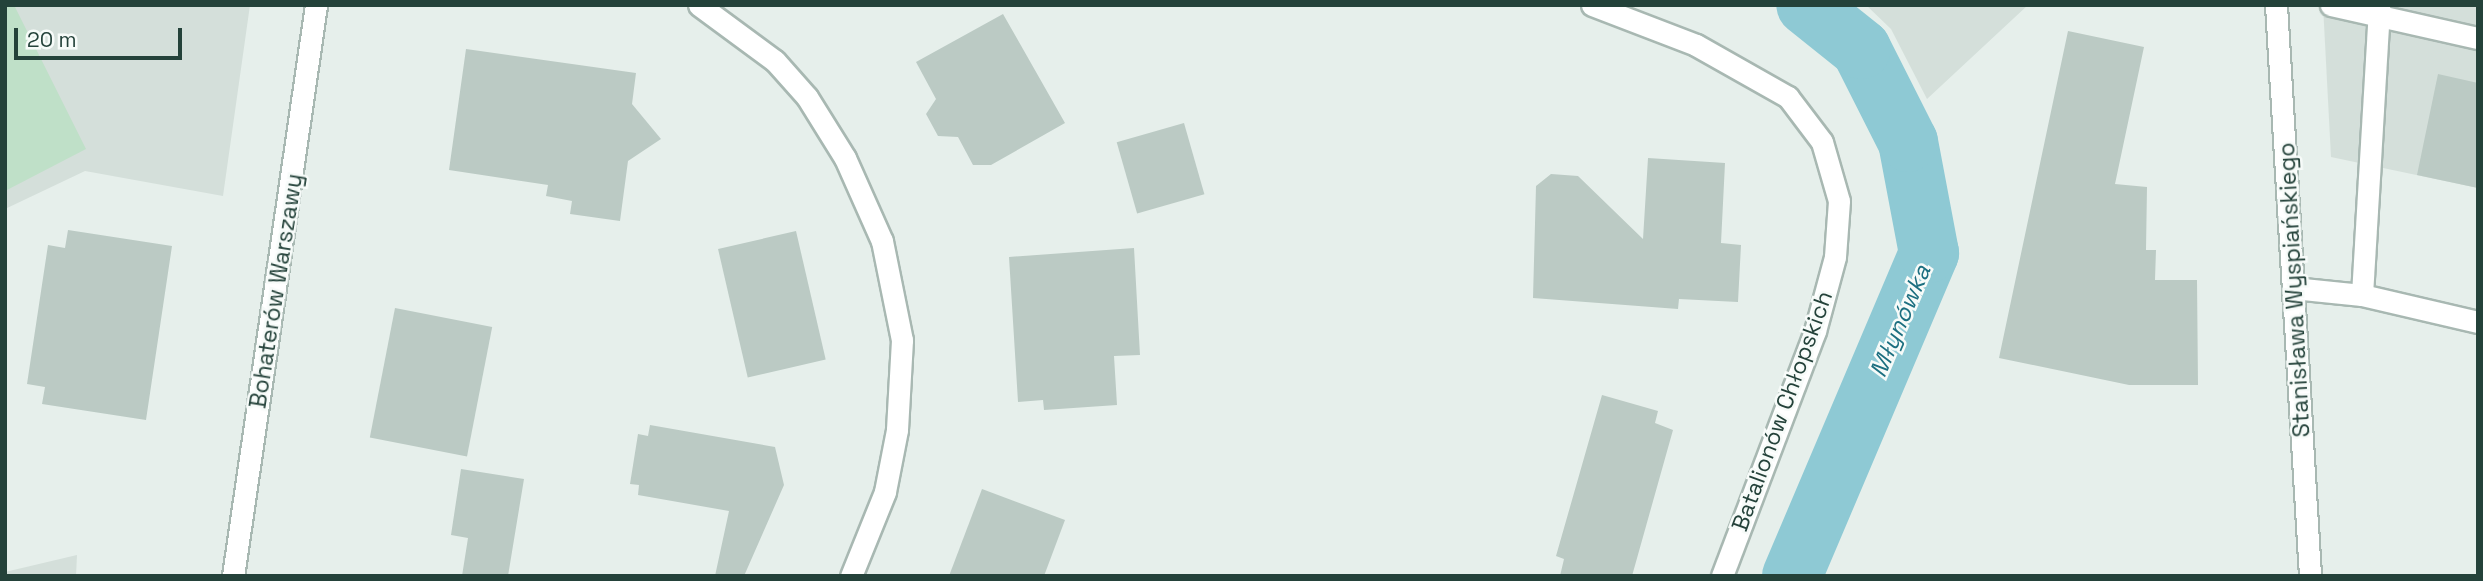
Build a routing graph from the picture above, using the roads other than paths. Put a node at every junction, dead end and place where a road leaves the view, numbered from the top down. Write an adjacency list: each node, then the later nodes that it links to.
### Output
1 (316, 5): 11 (street, Bohaterów Warszawy)
2 (699, 5): 12 (street)
3 (1592, 5): 13 (street, Batalionów Chłopskich)
4 (2276, 5): 8 (street, Stanisława Wyspiańskiego)
5 (2331, 5): 6 (street)
6 (2380, 11): 7 (street); 9 (street)
7 (2478, 38)
8 (2293, 288): 9 (street); 14 (street, Stanisława Wyspiańskiego)
9 (2361, 295): 10 (street)
10 (2478, 322)
11 (233, 576)
12 (851, 576)
13 (1721, 576)
14 (2310, 576)

